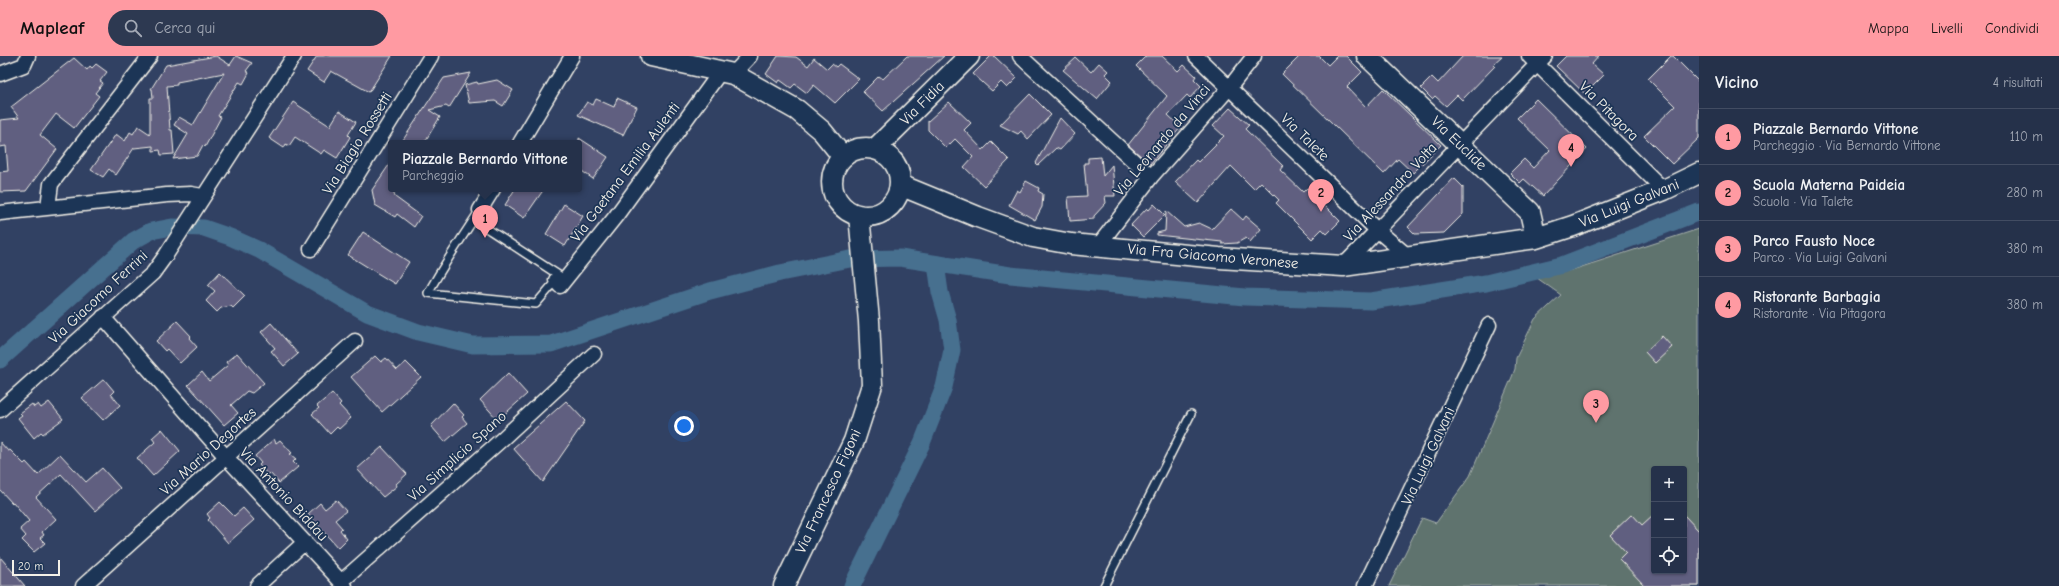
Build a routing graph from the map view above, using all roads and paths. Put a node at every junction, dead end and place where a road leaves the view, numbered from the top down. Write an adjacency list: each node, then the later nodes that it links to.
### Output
1 (28, 56): 15 (street)
2 (150, 56): 27 (street)
3 (294, 56): 26 (street, Via Giacomo Ferrini)
4 (431, 56): 34 (street, Via Biagio Rossetti)
5 (572, 56): 17 (street)
6 (651, 56): 14 (street)
7 (750, 56): 14 (street)
8 (969, 56): 19 (street, Via Fidia)
9 (1020, 56): 22 (street)
10 (1196, 56): 16 (street, Via Talete)
11 (1254, 56): 16 (street, Via Leonardo da Vinci)
12 (1367, 56): 18 (street, Via Euclide)
13 (1537, 59): 18 (street, Via Alessandro Volta); 24 (street, Via Pitagora)
14 (727, 73): 20 (street); 37 (street, Via Gaetana Emilia Aulenti)
15 (0, 74)
16 (1230, 87): 22 (street, Via Leonardo da Vinci); 31 (street, Via Talete)
17 (522, 140)
18 (1460, 143): 31 (street, Via Alessandro Volta); 32 (street, Via Euclide)
19 (875, 149): 20 (street); 23 (street)
20 (843, 157): 30 (street)
21 (1699, 173): 24 (street, Via Luigi Galvani)
22 (1150, 177): 33 (street, Via Leonardo da Vinci)
23 (900, 185): 30 (street); 33 (street, Via Fra Giacomo Veronese)
24 (1664, 190): 32 (street, Via Luigi Galvani)
25 (491, 192): 29 (street)
26 (199, 202): 27 (street); 38 (street, Via Giacomo Ferrini)
27 (48, 207): 28 (street)
28 (0, 213)
29 (477, 215): 37 (lane); 37 (lane)
30 (859, 215): 49 (street, Via Francesco Figoni)
31 (1377, 230): 35 (street, Via Talete); 36 (street, Via Alessandro Volta)
32 (1536, 238): 35 (street, Via Fra Giacomo Veronese)
33 (1098, 246): 36 (street, Via Fra Giacomo Veronese)
34 (311, 249)
35 (1409, 257): 36 (street, Via Fra Giacomo Veronese)
36 (1343, 266)
37 (556, 280)
38 (103, 318): 42 (street, Via Giacomo Ferrini); 44 (street, Via Antonio Biddau)
39 (1489, 325): 51 (street, Via Luigi Galvani)
40 (355, 341): 44 (street, Via Mario Degortes)
41 (594, 354): 46 (street, Via Simplicio Spano)
42 (0, 410)
43 (1191, 414): 50 (lane)
44 (226, 457): 45 (street, Via Antonio Biddau); 47 (street, Via Mario Degortes)
45 (305, 542): 46 (street, Via Antonio Biddau); 48 (street)
46 (343, 584)
47 (83, 586)
48 (257, 586)
49 (784, 586)
50 (1104, 586)
51 (1365, 586)

